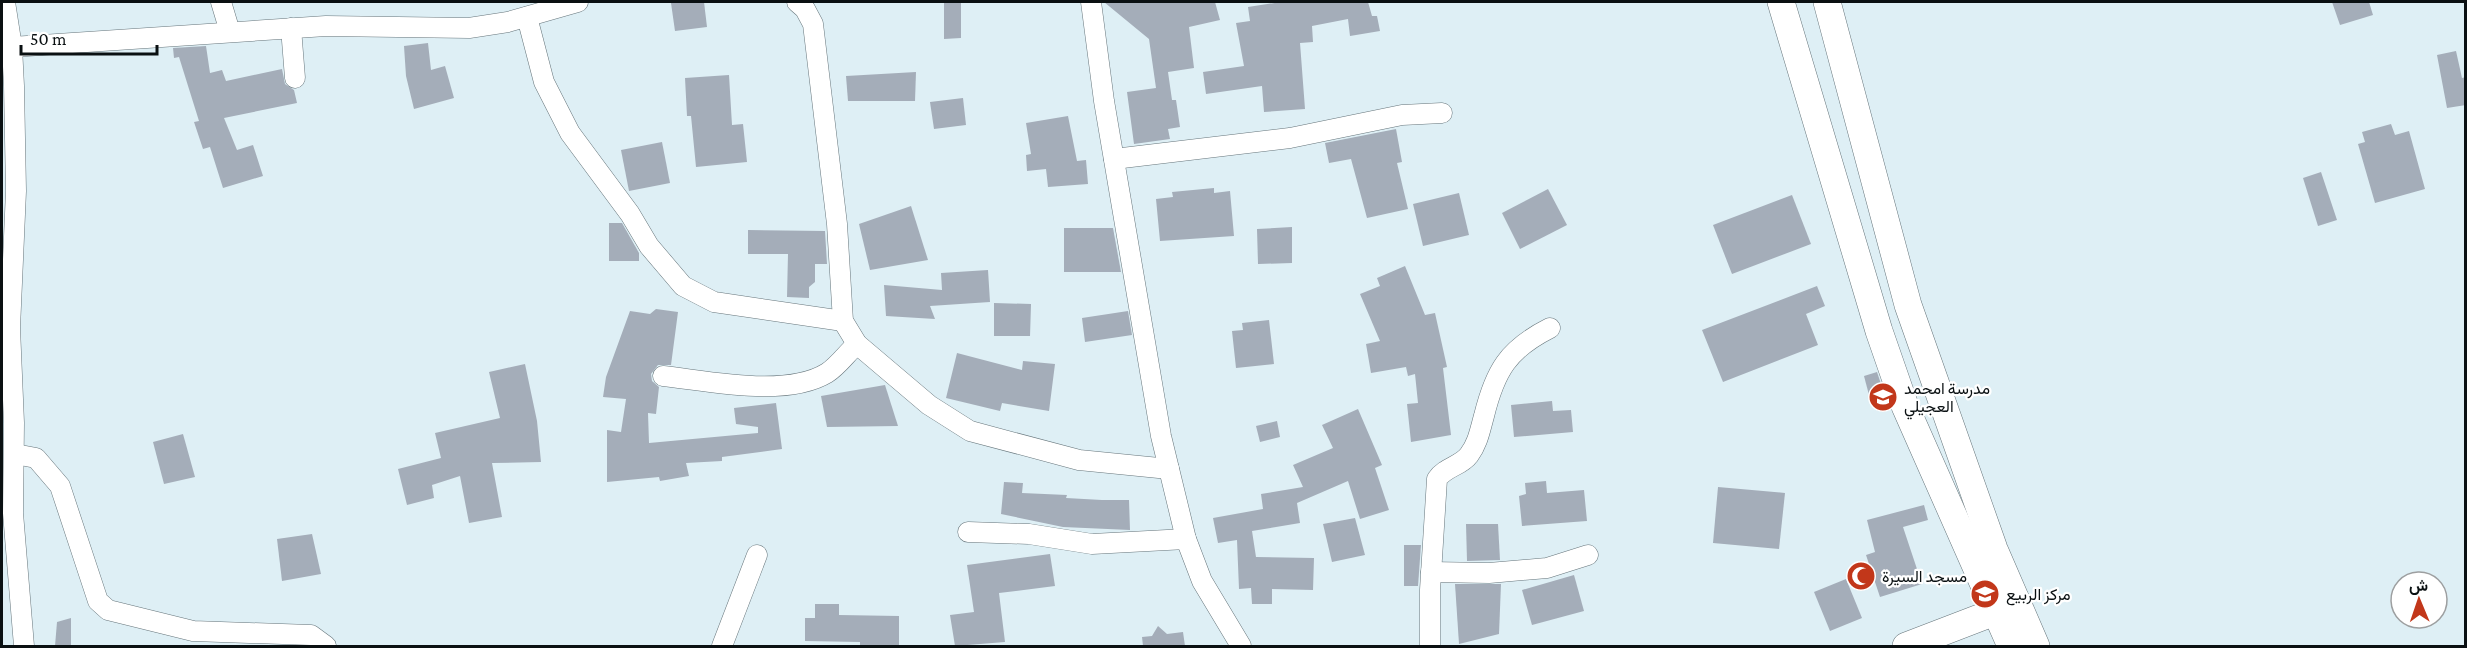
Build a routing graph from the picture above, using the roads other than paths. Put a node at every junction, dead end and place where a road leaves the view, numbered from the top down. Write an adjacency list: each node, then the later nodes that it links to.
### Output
1 (5, 2): 11 (street)
2 (221, 2): 10 (street)
3 (578, 2): 8 (street)
4 (797, 2): 15 (street)
5 (1090, 2): 14 (street)
6 (1781, 2): 27 (main road)
7 (1827, 2): 27 (main road)
8 (527, 17): 9 (street); 15 (street)
9 (291, 28): 10 (street); 12 (street)
10 (230, 32): 11 (street)
11 (12, 47): 19 (street)
12 (295, 78)
13 (1442, 113): 14 (street)
14 (1114, 159): 21 (street)
15 (843, 321): 17 (street)
16 (1550, 328): 26 (street)
17 (857, 344): 18 (street); 21 (street)
18 (663, 376)
19 (8, 424): 20 (street)
20 (15, 454): 28 (street); 29 (street)
21 (1169, 469): 23 (street)
22 (968, 532): 23 (street)
23 (1186, 539): 31 (street)
24 (757, 555): 30 (street)
25 (1588, 555): 26 (street)
26 (1431, 572): 32 (street)
27 (2006, 608): 33 (main road); 34 (main road); 35 (main road)
28 (24, 646)
29 (326, 646)
30 (722, 646)
31 (1241, 646)
32 (1430, 646)
33 (1906, 646)
34 (2011, 646)
35 (2036, 646)

